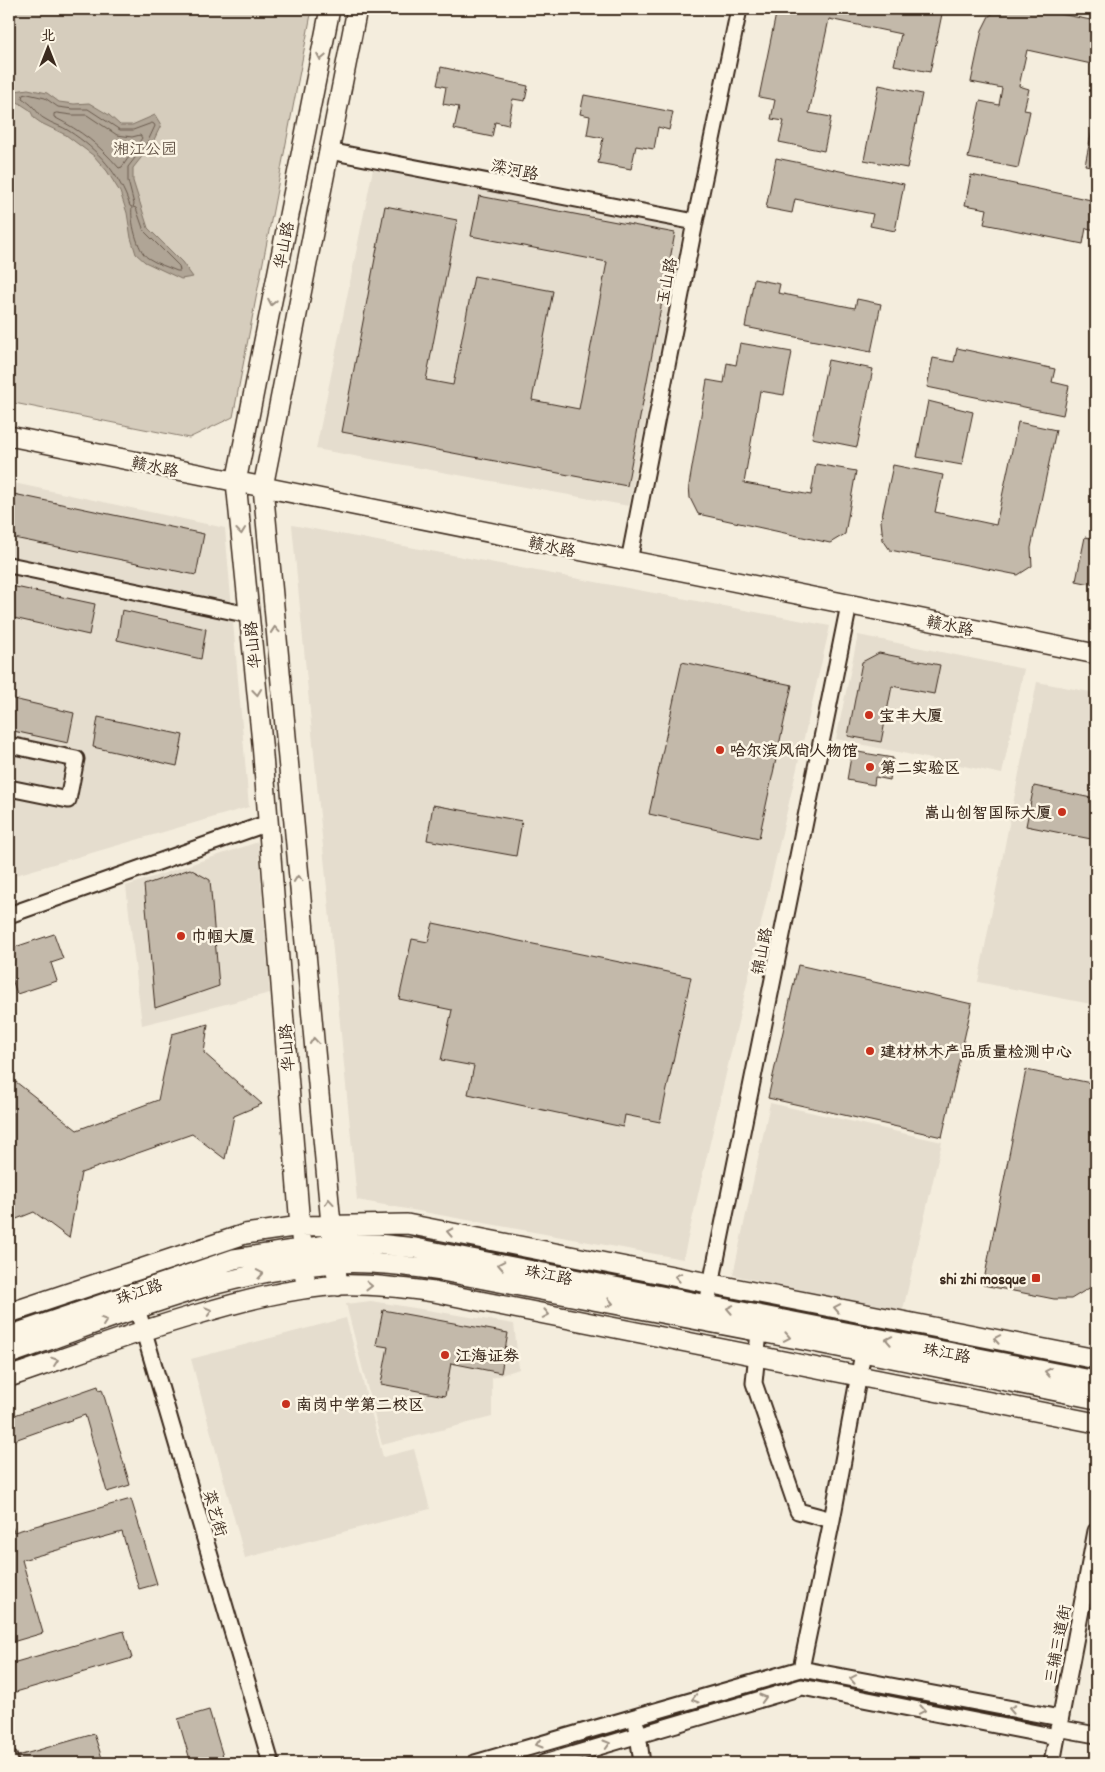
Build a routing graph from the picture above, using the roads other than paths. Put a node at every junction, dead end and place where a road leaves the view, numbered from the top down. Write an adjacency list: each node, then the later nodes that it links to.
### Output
1 (330, 9): 8 (main road, 华山路, one-way to 8)
2 (357, 9): 4 (main road, 华山路)
3 (739, 9): 5 (street, 玉山路)
4 (329, 151): 5 (street, 滦河路); 9 (main road, 华山路)
5 (695, 222): 10 (street, 玉山路)
6 (9, 436): 8 (main road, 赣水路)
7 (9, 448): 8 (main road, 赣水路)
8 (237, 487): 9 (main road, 赣水路); 13 (main road, 华山路, one-way to 13)
9 (263, 492): 10 (main road, 赣水路); 12 (main road, 赣水路); 20 (main road, 华山路, one-way to 9)
10 (629, 561): 12 (main road, 赣水路)
11 (9, 565): 13 (street)
12 (848, 609): 14 (main road, 赣水路); 15 (main road, 赣水路); 26 (street, 锦山路)
13 (249, 615): 18 (main road, 华山路, one-way to 18)
14 (1096, 654)
15 (1096, 664)
16 (9, 746): 17 (street)
17 (9, 788)
18 (268, 823): 19 (street); 21 (main road, 华山路)
19 (9, 915)
20 (331, 1224): 21 (main road, 珠江路); 22 (main road, 华山路); 26 (main road, 珠江路, one-way to 20)
21 (300, 1226): 23 (main road, 华山路); 25 (main road, 珠江路)
22 (333, 1244): 23 (main road, 珠江路); 24 (main road, 华山路); 30 (main road, 珠江路, one-way to 22)
23 (303, 1257): 24 (main road, 珠江路); 28 (main road, 华山路); 29 (main road, 珠江路)
24 (336, 1264): 27 (main road, 华山路); 33 (main road, 珠江路, one-way to 33)
25 (126, 1273): 29 (street, 菜艺街); 31 (main road, 珠江路)
26 (712, 1283): 30 (street, 锦山路); 38 (main road, 珠江路, one-way to 26)
27 (338, 1286): 28 (main road); 37 (main road, one-way to 37)
28 (306, 1288): 32 (main road, one-way to 28)
29 (135, 1301): 32 (street, 菜艺街); 34 (main road, 珠江路); 36 (main road, 珠江路, one-way to 29)
30 (707, 1304): 41 (main road, 珠江路, one-way to 30)
31 (9, 1313)
32 (144, 1330): 40 (main road, one-way to 32); 53 (street, 菜艺街)
33 (759, 1332): 35 (main road, 珠江路, one-way to 35); 37 (street)
34 (9, 1336)
35 (863, 1352): 39 (street); 42 (main road, 珠江路)
36 (9, 1354)
37 (757, 1355): 39 (main road); 44 (street)
38 (1096, 1359)
39 (859, 1376): 43 (main road); 44 (street)
40 (9, 1377)
41 (1096, 1381)
42 (1096, 1400)
43 (1096, 1423)
44 (832, 1520): 46 (street)
45 (1096, 1531): 48 (street, 三辅三道街)
46 (801, 1669): 47 (street, one-way to 47); 48 (street, one-way to 46)
47 (635, 1716): 50 (street); 54 (street, one-way to 54)
48 (1058, 1728): 49 (street); 50 (street, one-way to 48); 57 (street, 三辅三道街)
49 (1096, 1735)
50 (638, 1736): 55 (street, one-way to 50); 56 (street)
51 (9, 1758): 52 (street)
52 (10, 1763)
53 (271, 1763)
54 (475, 1763)
55 (544, 1763)
56 (642, 1763)
57 (1052, 1763)

